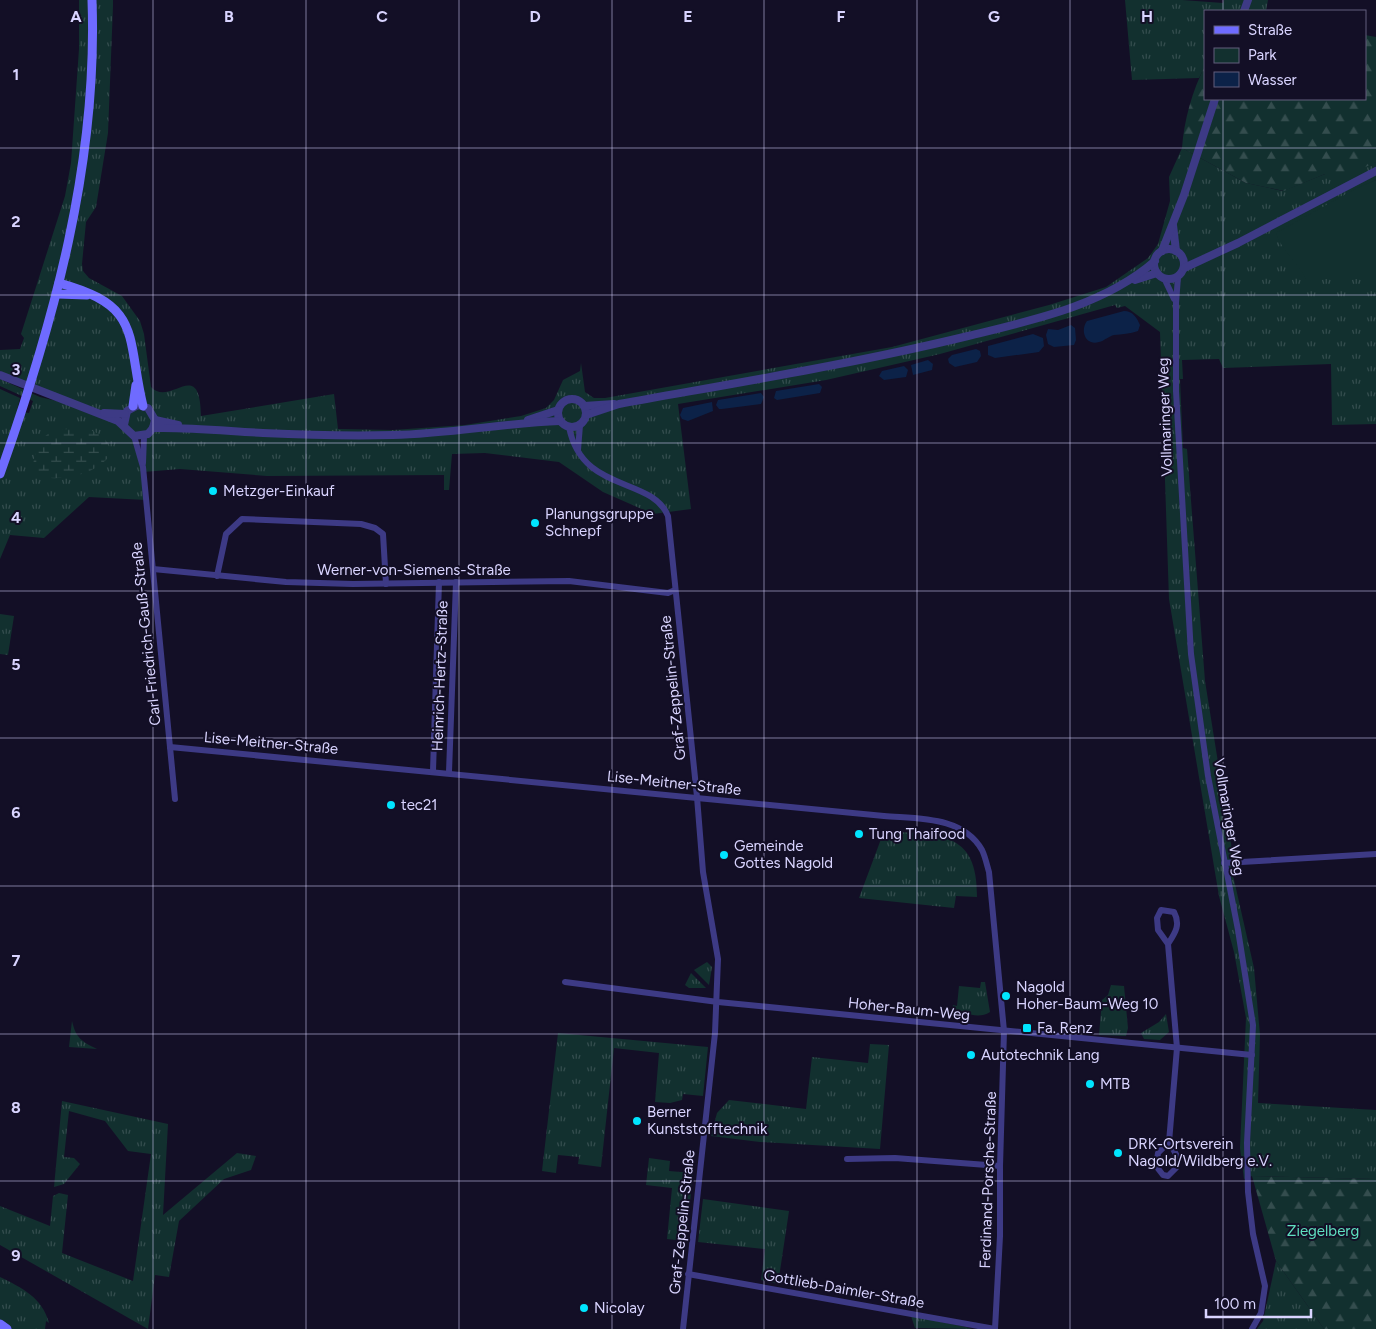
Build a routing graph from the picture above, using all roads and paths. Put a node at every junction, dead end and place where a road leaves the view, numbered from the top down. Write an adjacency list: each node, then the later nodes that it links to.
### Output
1 (92, 0): 14 (main road)
2 (1215, 100): 4 (street)
3 (1376, 171): 7 (street)
4 (1173, 223): 5 (street); 6 (street)
5 (1162, 251): 6 (street); 9 (street)
6 (1176, 251): 8 (street)
7 (1207, 256): 8 (street); 10 (street)
8 (1183, 258): 10 (street)
9 (1155, 261): 11 (street); 13 (street)
10 (1184, 268): 12 (street)
11 (1160, 276): 12 (street); 13 (street); 17 (street, Vollmaringer Weg)
12 (1178, 277): 17 (street, Vollmaringer Weg)
13 (1131, 281): 20 (street)
14 (59, 283): 15 (main road); 16 (main road)
15 (57, 294): 16 (main road); 40 (main road)
16 (97, 297): 19 (main road)
17 (1176, 303): 53 (street, Vollmaringer Weg)
18 (0, 375): 25 (street)
19 (137, 380): 21 (main road); 22 (main road)
20 (619, 404): 23 (street); 27 (street)
21 (133, 406): 22 (street); 26 (street)
22 (143, 406): 28 (street)
23 (584, 406): 24 (street); 27 (street)
24 (558, 410): 29 (street); 30 (street)
25 (97, 412): 26 (street); 31 (street)
26 (125, 414): 31 (street)
27 (586, 415): 32 (street)
28 (155, 420): 33 (street); 35 (street)
29 (560, 421): 30 (street); 34 (street)
30 (522, 422): 33 (street)
31 (124, 425): 36 (street)
32 (580, 425): 34 (street); 38 (street)
33 (184, 426): 35 (street)
34 (569, 427): 38 (street, Graf-Zeppelin-Straße)
35 (153, 428): 37 (street)
36 (134, 436): 37 (street); 39 (street, Carl-Friedrich-Gauß-Straße)
37 (144, 436): 39 (street, Carl-Friedrich-Gauß-Straße)
38 (578, 451): 46 (street, Graf-Zeppelin-Straße)
39 (143, 467): 41 (street, Carl-Friedrich-Gauß-Straße)
40 (0, 474)
41 (153, 569): 42 (street, Werner-von-Siemens-Straße); 47 (street, Carl-Friedrich-Gauß-Straße)
42 (217, 576): 45 (street, Werner-von-Siemens-Straße); 45 (street)
43 (438, 582): 44 (street, Werner-von-Siemens-Straße); 45 (street, Werner-von-Siemens-Straße); 48 (street, Heinrich-Hertz-Straße)
44 (456, 582): 46 (street, Werner-von-Siemens-Straße); 49 (street, Heinrich-Hertz-Straße)
45 (386, 584)
46 (675, 590): 50 (street, Graf-Zeppelin-Straße)
47 (170, 747): 48 (street, Lise-Meitner-Straße); 51 (street, Carl-Friedrich-Gauß-Straße)
48 (434, 771): 49 (street, Lise-Meitner-Straße)
49 (449, 772): 50 (street, Lise-Meitner-Straße)
50 (697, 797): 56 (street, Graf-Zeppelin-Straße); 57 (street, Lise-Meitner-Straße)
51 (175, 799)
52 (1376, 854): 53 (street)
53 (1224, 863): 59 (street, Vollmaringer Weg)
54 (1168, 944): 54 (street); 58 (street)
55 (565, 982): 56 (street, Hoher-Baum-Weg)
56 (718, 1002): 57 (street, Hoher-Baum-Weg); 63 (street, Graf-Zeppelin-Straße)
57 (1004, 1031): 58 (street, Hoher-Baum-Weg); 62 (street, Ferdinand-Porsche-Straße)
58 (1176, 1048): 59 (street, Hoher-Baum-Weg); 60 (street)
59 (1252, 1055): 68 (street, Vollmaringer Weg)
60 (1169, 1142): 60 (street)
61 (846, 1159): 62 (street)
62 (1000, 1166): 67 (street, Ferdinand-Porsche-Straße)
63 (688, 1274): 66 (street, Graf-Zeppelin-Straße); 67 (street, Gottlieb-Daimler-Straße)
64 (0, 1324): 65 (main road)
65 (7, 1329)
66 (683, 1329)
67 (995, 1329)
68 (1252, 1329)

